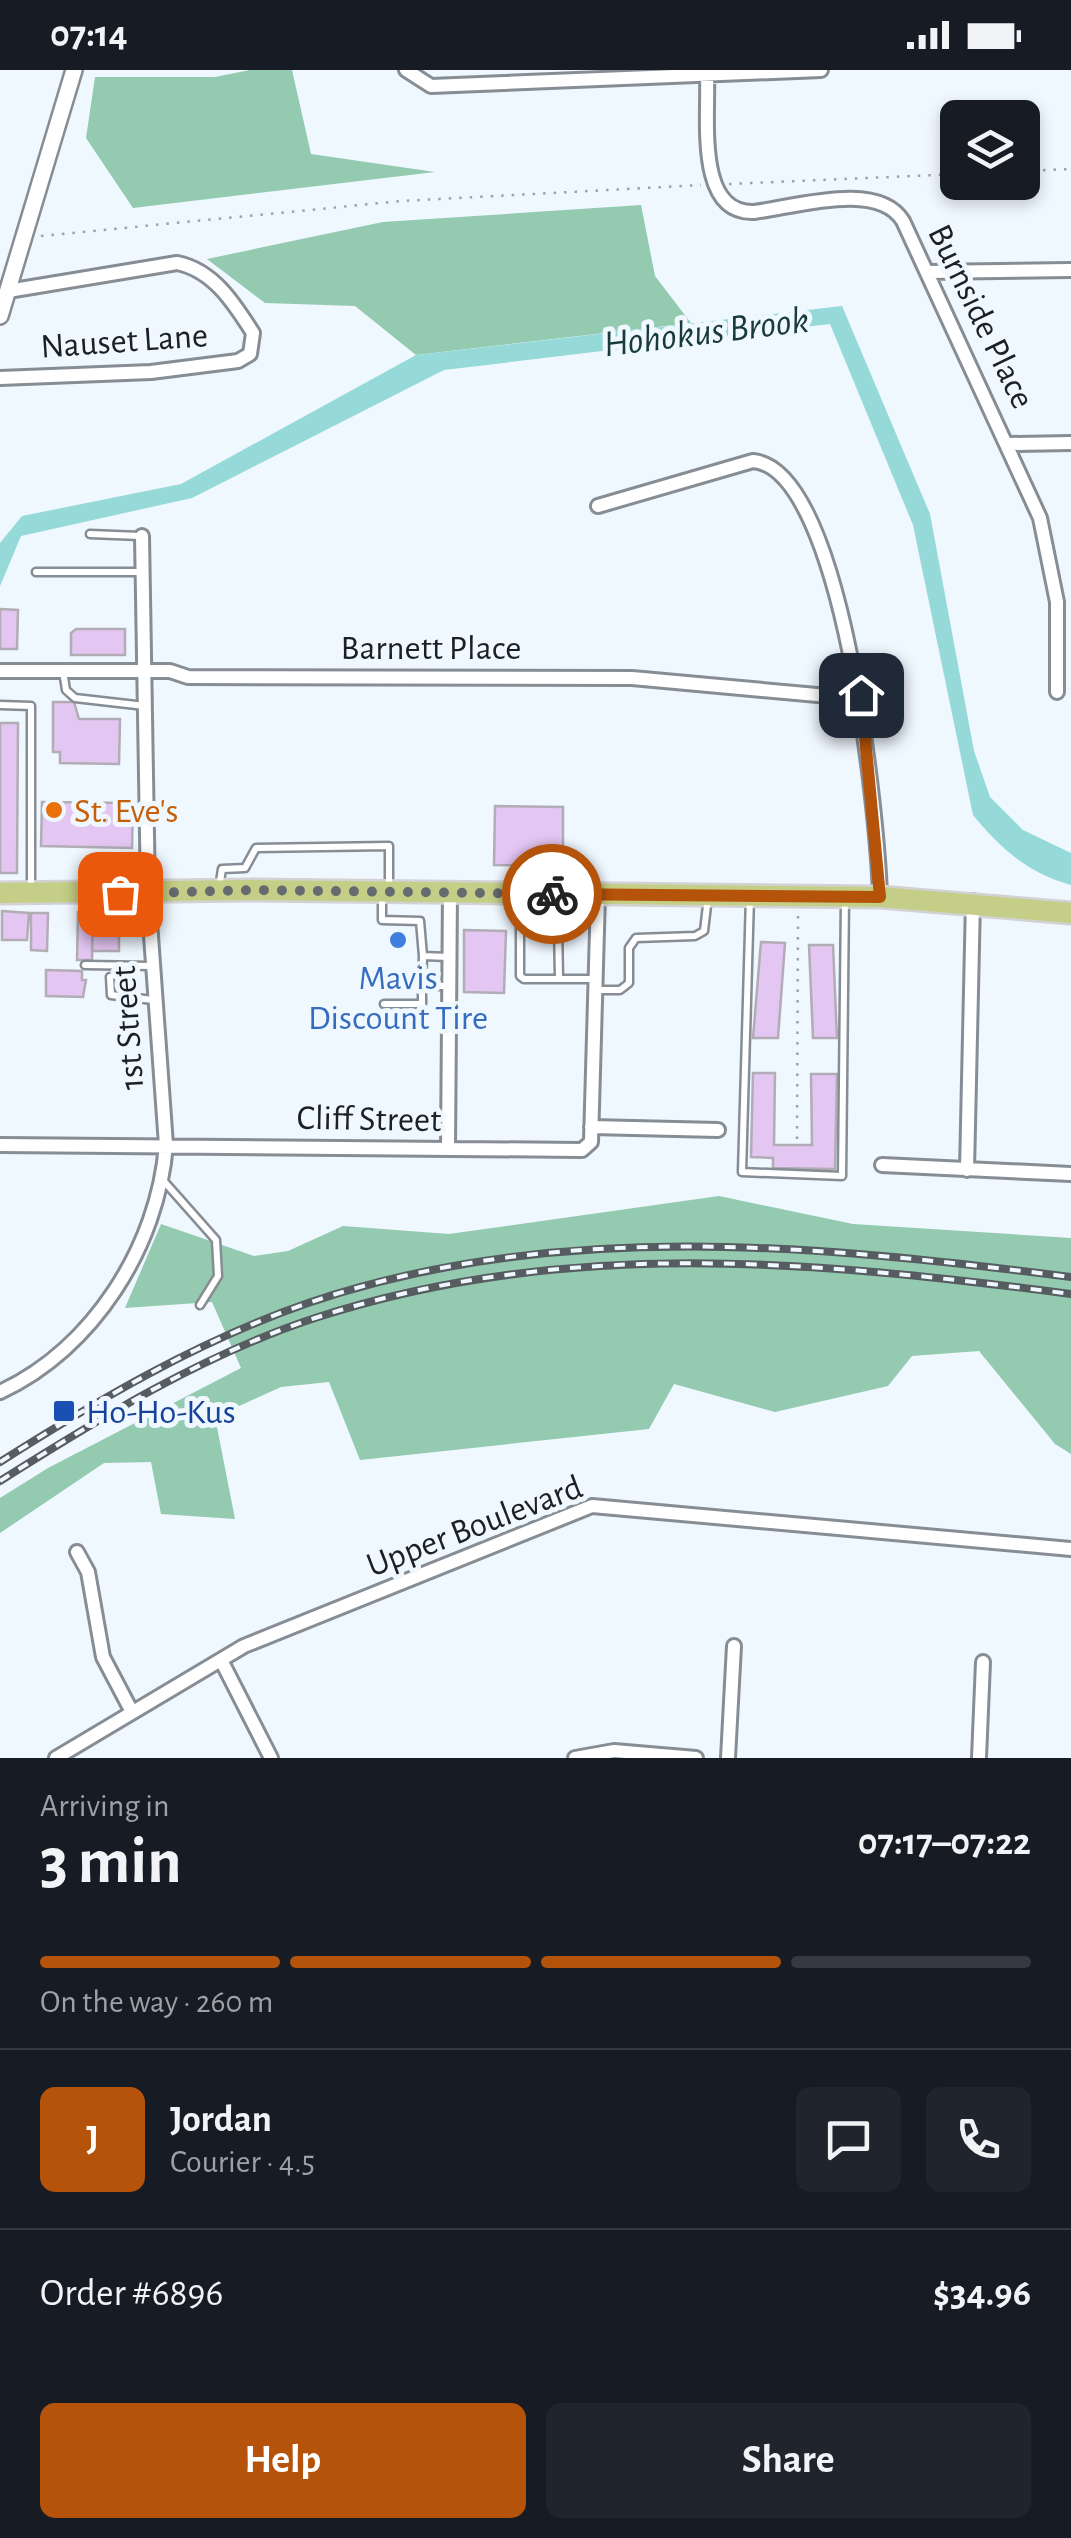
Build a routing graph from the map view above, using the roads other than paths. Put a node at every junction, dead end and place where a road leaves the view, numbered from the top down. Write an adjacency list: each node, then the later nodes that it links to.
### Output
1 (74, 70): 7 (street)
2 (406, 70): 4 (street)
3 (822, 70): 4 (street)
4 (707, 75): 6 (street, Burnside Place)
5 (1071, 270): 6 (street)
6 (927, 272): 11 (street, Burnside Place)
7 (8, 291): 8 (street); 9 (street, Nauset Lane)
8 (0, 316)
9 (0, 378)
10 (1071, 443): 11 (street)
11 (1010, 444): 17 (street, Burnside Place)
12 (598, 506): 22 (street)
13 (90, 534): 14 (lane)
14 (142, 536): 16 (street, 1st Street)
15 (36, 572): 16 (lane)
16 (142, 572): 20 (street, 1st Street)
17 (1064, 602): 21 (street, Burnside Place)
18 (0, 670): 19 (street, Barnett Place)
19 (63, 670): 20 (street, Barnett Place); 24 (lane)
20 (146, 670): 22 (street, Barnett Place); 24 (street, 1st Street)
21 (1057, 692)
22 (861, 699): 35 (street)
23 (0, 705): 29 (lane)
24 (146, 706): 30 (street, 1st Street)
25 (386, 891): 26 (main road); 26 (lane); 27 (main road); 38 (lane)
26 (218, 892): 30 (main road)
27 (450, 892): 31 (main road); 39 (street)
28 (0, 894): 29 (main road)
29 (31, 894): 30 (main road)
30 (148, 894): 41 (street, 1st Street)
31 (598, 895): 32 (main road); 44 (street)
32 (708, 896): 33 (main road); 44 (lane)
33 (750, 896): 34 (main road); 34 (lane)
34 (845, 896): 35 (main road)
35 (880, 897): 36 (main road)
36 (973, 901): 37 (main road); 55 (street)
37 (1071, 912)
38 (423, 956): 39 (lane); 45 (lane)
39 (449, 957): 46 (street)
40 (85, 965): 41 (lane)
41 (152, 966): 47 (street, 1st Street)
42 (110, 977): 47 (lane)
43 (559, 978): 43 (lane); 44 (lane)
44 (595, 984): 49 (street)
45 (422, 986): 46 (lane); 48 (lane)
46 (449, 986): 53 (street)
47 (154, 1000): 52 (street, 1st Street)
48 (384, 1004)
49 (591, 1127): 50 (street); 53 (street, Cliff Street)
50 (718, 1130)
51 (0, 1145): 52 (street, Cliff Street)
52 (166, 1146): 53 (street, Cliff Street); 57 (street, 1st Street)
53 (448, 1149)
54 (882, 1166): 55 (street)
55 (966, 1170): 56 (street)
56 (1071, 1174)
57 (162, 1179): 58 (lane); 59 (street, 1st Street)
58 (200, 1305)
59 (0, 1392)
60 (1071, 1549): 63 (street, Upper Boulevard)
61 (77, 1552): 65 (street)
62 (734, 1646): 70 (street)
63 (221, 1660): 65 (street, Upper Boulevard); 67 (street)
64 (983, 1662): 71 (street)
65 (132, 1712): 66 (street, Upper Boulevard)
66 (56, 1758)
67 (272, 1758)
68 (574, 1758): 69 (street)
69 (696, 1758)
70 (728, 1758)
71 (979, 1758)

